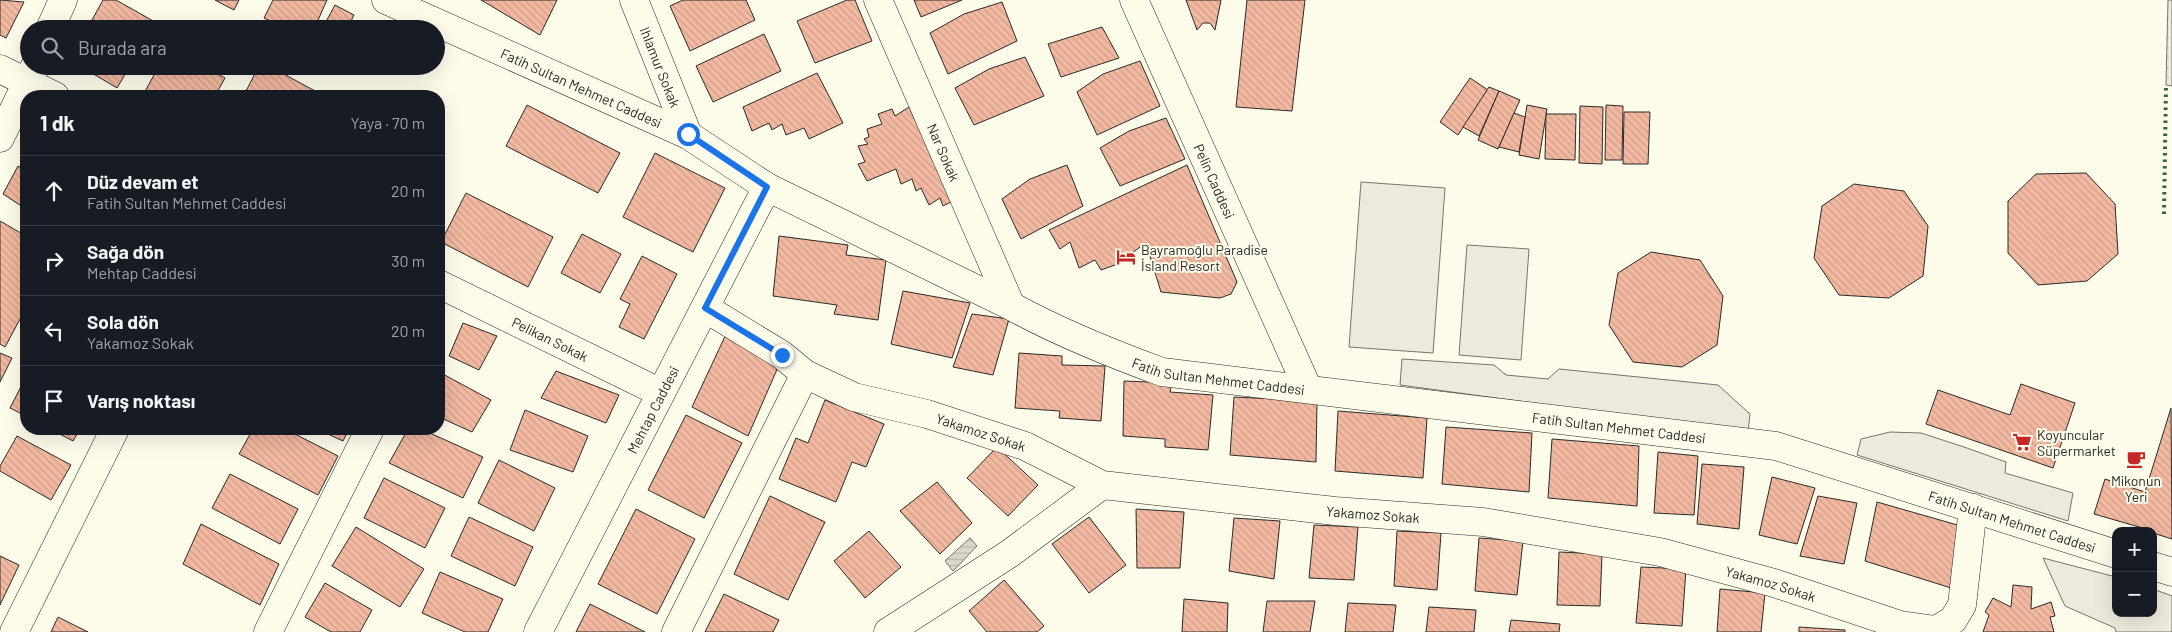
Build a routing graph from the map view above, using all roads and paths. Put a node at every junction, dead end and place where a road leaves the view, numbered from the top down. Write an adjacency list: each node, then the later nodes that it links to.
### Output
1 (63, 0): 6 (street)
2 (386, 0): 7 (street, Fatih Sultan Mehmet Caddesi)
3 (634, 0): 16 (street, Ihlamur Sokak)
4 (878, 0): 20 (street, Nar Sokak)
5 (1134, 0): 23 (street, Pelin Caddesi)
6 (54, 20)
7 (431, 20)
8 (445, 26): 16 (street, Fatih Sultan Mehmet Caddesi)
9 (0, 69): 10 (street)
10 (20, 72)
11 (31, 75): 13 (street)
12 (32, 75): 14 (street)
13 (23, 90)
14 (49, 90)
15 (20, 97): 17 (street)
16 (688, 134): 18 (street, Fatih Sultan Mehmet Caddesi)
17 (0, 138)
18 (767, 187): 20 (street, Fatih Sultan Mehmet Caddesi); 21 (street, Mehtap Caddesi)
19 (445, 289): 24 (street, Pelikan Sokak)
20 (1011, 306): 23 (street, Fatih Sultan Mehmet Caddesi)
21 (705, 308): 22 (street, Yakamoz Sokak); 24 (street, Mehtap Caddesi)
22 (805, 374): 27 (street, Yakamoz Sokak); 35 (street)
23 (1308, 389): 28 (street, Fatih Sultan Mehmet Caddesi)
24 (661, 393): 34 (street, Mehtap Caddesi)
25 (112, 435): 32 (street)
26 (367, 435): 33 (street)
27 (1102, 485): 28 (street, Yakamoz Sokak); 36 (street)
28 (1973, 508): 29 (street, Fatih Sultan Mehmet Caddesi)
29 (2112, 553)
30 (2157, 567): 31 (street)
31 (2172, 572)
32 (14, 632)
33 (268, 632)
34 (538, 632)
35 (676, 632)
36 (888, 632)

